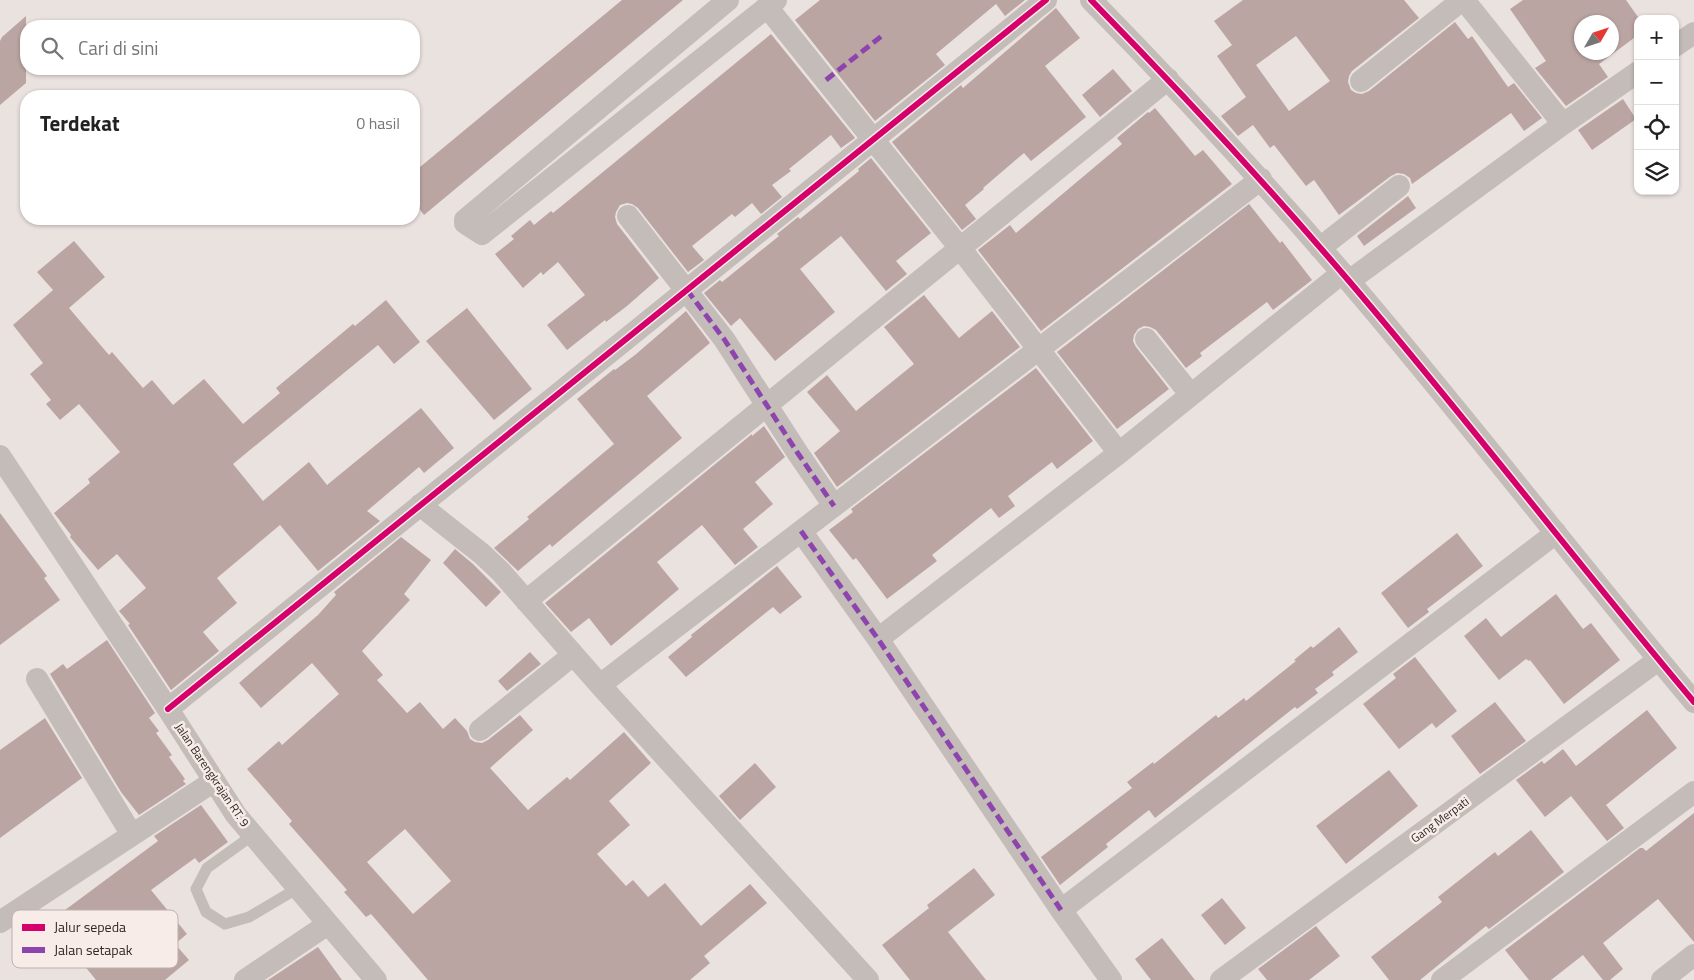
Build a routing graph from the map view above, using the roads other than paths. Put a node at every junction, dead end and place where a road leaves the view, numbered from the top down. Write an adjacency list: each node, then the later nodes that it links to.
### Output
1 (728, 0): 6 (street)
2 (1046, 0): 14 (street)
3 (1090, 0): 11 (street)
4 (1463, 0): 12 (street); 13 (street)
5 (772, 4): 9 (street); 14 (street)
6 (690, 32): 9 (street); 9 (street)
7 (1694, 33): 8 (street)
8 (1679, 43)
9 (709, 54)
10 (1634, 75): 13 (street)
11 (1168, 79): 15 (street); 18 (street)
12 (1361, 82)
13 (1562, 124): 20 (street)
14 (874, 140): 18 (street); 21 (street)
15 (1260, 179): 19 (street); 23 (street)
16 (1399, 186): 19 (street)
17 (628, 216): 21 (street)
18 (960, 248): 23 (street); 25 (street)
19 (1320, 248): 20 (street)
20 (1345, 277): 24 (street); 31 (street)
21 (687, 290): 25 (street); 28 (street)
22 (1146, 340): 24 (street)
23 (1038, 349): 26 (street); 29 (street)
24 (1191, 395): 26 (street)
25 (768, 405): 29 (street); 32 (street)
26 (1120, 453): 33 (street)
27 (0, 456): 39 (street, Jalan Barengkrajan RT. 9)
28 (420, 506): 32 (street); 39 (street)
29 (834, 506): 30 (street)
30 (801, 531): 33 (street); 37 (street)
31 (1556, 532): 35 (street); 47 (street)
32 (526, 601): 34 (street)
33 (878, 639): 47 (street)
34 (573, 655): 37 (street); 40 (street)
35 (1658, 660): 38 (street); 56 (street, Gang Merpati)
36 (37, 679): 43 (street)
37 (600, 685): 54 (street)
38 (1694, 702)
39 (168, 709): 41 (street, Jalan Barengkrajan RT. 9)
40 (480, 730)
41 (214, 782): 43 (street); 44 (street, Jalan Barengkrajan RT. 9)
42 (1694, 792): 57 (street)
43 (132, 835): 46 (street)
44 (253, 835): 45 (street, Jalan Barengkrajan RT. 9); 45 (lane)
45 (298, 888): 50 (street, Jalan Barengkrajan RT. 9)
46 (18, 910)
47 (1061, 910): 55 (street)
48 (12, 914): 49 (street)
49 (0, 922)
50 (328, 924): 52 (street); 53 (street, Jalan Barengkrajan RT. 9)
51 (1694, 955): 58 (street)
52 (245, 980)
53 (376, 980)
54 (868, 980)
55 (1111, 980)
56 (1221, 980)
57 (1442, 980)
58 (1662, 980)

